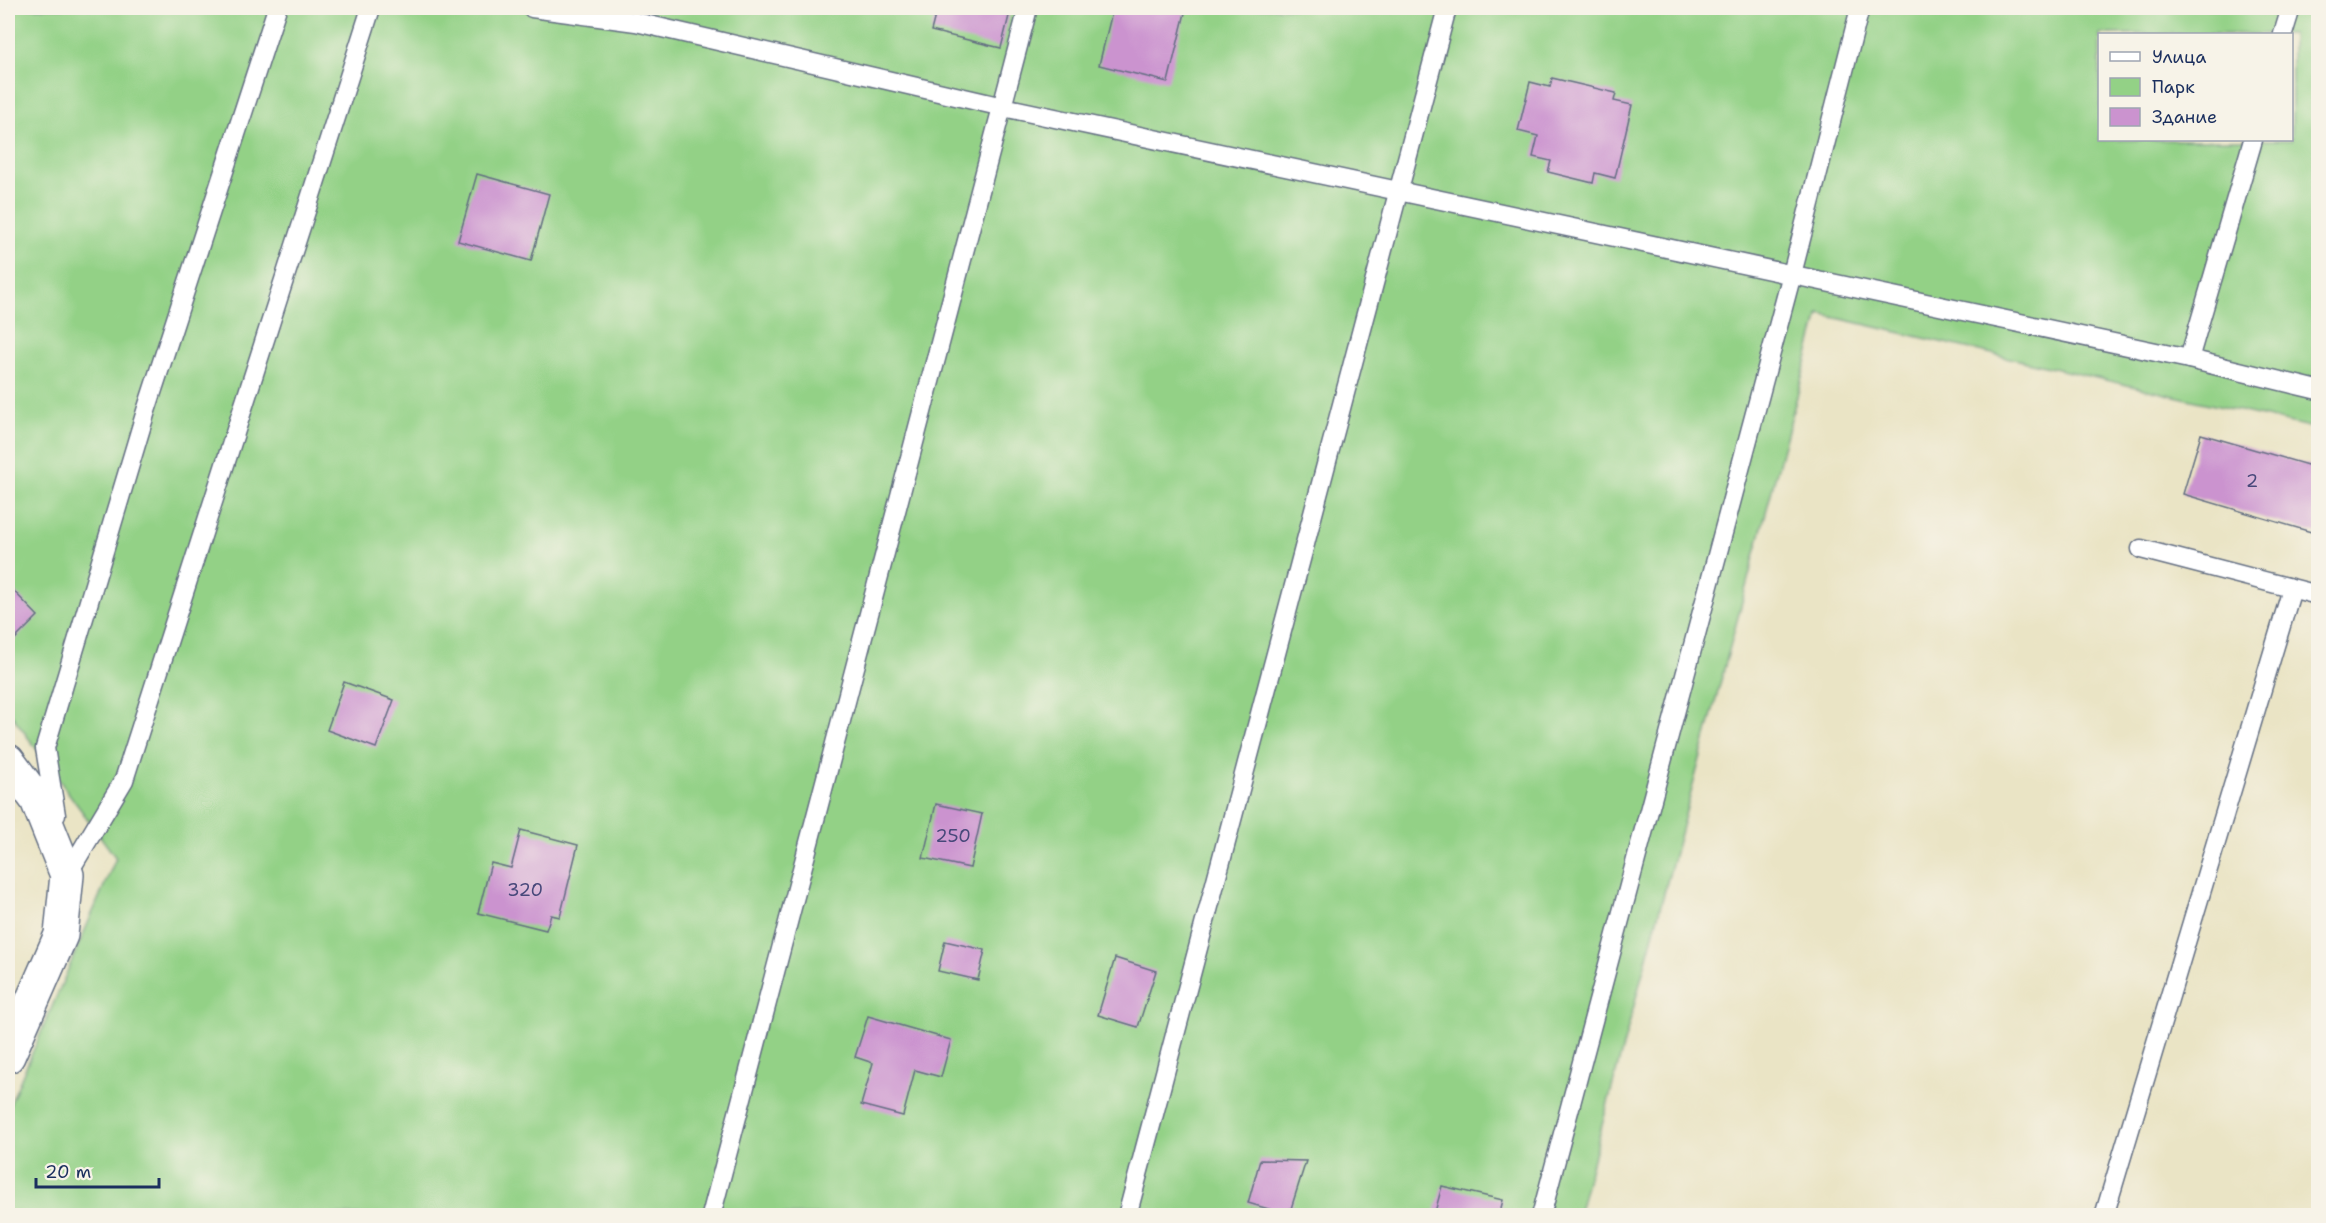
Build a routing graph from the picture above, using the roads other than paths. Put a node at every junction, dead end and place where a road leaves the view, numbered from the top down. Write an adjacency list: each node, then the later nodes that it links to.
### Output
1 (277, 8): 20 (lane)
2 (371, 8): 20 (lane)
3 (532, 8): 8 (lane)
4 (1028, 8): 10 (lane)
5 (1447, 8): 12 (lane)
6 (1860, 8): 13 (lane)
7 (2291, 8): 9 (lane)
8 (638, 15): 10 (lane)
9 (2283, 33)
10 (1003, 107): 12 (lane); 22 (lane)
11 (2253, 141): 14 (lane)
12 (1399, 191): 13 (lane); 23 (lane)
13 (1792, 274): 14 (lane); 24 (lane)
14 (2189, 359): 15 (lane)
15 (2319, 390)
16 (2141, 549): 17 (lane)
17 (2292, 589): 18 (lane); 25 (lane)
18 (2319, 595)
19 (8, 761): 20 (street)
20 (67, 875): 21 (street)
21 (8, 1056)
22 (711, 1215)
23 (1127, 1215)
24 (1541, 1215)
25 (2104, 1215)

